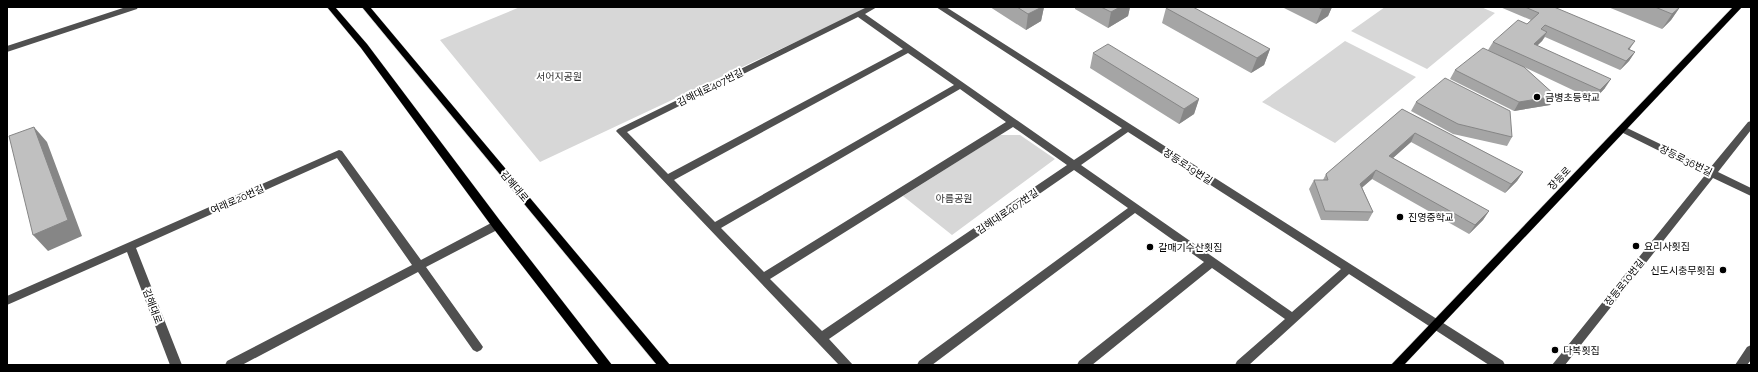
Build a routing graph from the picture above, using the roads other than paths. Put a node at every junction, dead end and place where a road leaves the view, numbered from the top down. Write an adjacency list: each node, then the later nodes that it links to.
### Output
1 (134, 7): 8 (street)
2 (332, 7): 20 (main road)
3 (366, 7): 36 (main road, 김해대로)
4 (873, 7): 7 (street, 김해대로407번길)
5 (940, 7): 13 (street, 장등로19번길)
6 (1738, 7): 14 (main road, 장등로)
7 (859, 14): 9 (street); 17 (street, 김해대로407번길)
8 (7, 49)
9 (909, 49): 10 (street); 17 (street)
10 (961, 85): 11 (street); 21 (street)
11 (1013, 122): 15 (street); 26 (street)
12 (1751, 124): 16 (street, 장등로10번길)
13 (1128, 128): 15 (street, 김해대로407번길); 25 (street, 장등로19번길)
14 (1622, 129): 16 (street, 장등로36번길); 29 (main road, 장등로)
15 (1074, 165): 19 (street); 30 (street, 김해대로407번길)
16 (1712, 173): 18 (street, 장등로36번길); 43 (street, 장등로10번길)
17 (667, 179): 21 (street, 김해대로407번길)
18 (1751, 192)
19 (1135, 208): 23 (street); 38 (street)
20 (498, 225): 24 (street); 35 (main road)
21 (714, 228): 26 (street, 김해대로407번길)
22 (130, 246): 24 (street, 여래로20번길); 27 (street, 여래로20번길); 33 (street, 김해대로)
23 (1212, 262): 28 (street); 39 (street)
24 (420, 266): 31 (street); 34 (street)
25 (1348, 269): 28 (street); 29 (street, 장등로19번길)
26 (763, 278): 30 (street, 김해대로407번길)
27 (7, 301)
28 (1293, 319): 40 (street)
29 (1436, 325): 41 (main road, 장등로); 42 (street, 장등로19번길)
30 (821, 338): 37 (street, 김해대로407번길)
31 (477, 347)
32 (1751, 350): 44 (street)
33 (176, 365)
34 (231, 365)
35 (606, 365)
36 (664, 365)
37 (847, 365)
38 (923, 365)
39 (1083, 365)
40 (1241, 365)
41 (1397, 365)
42 (1499, 365)
43 (1558, 365)
44 (1741, 365)

